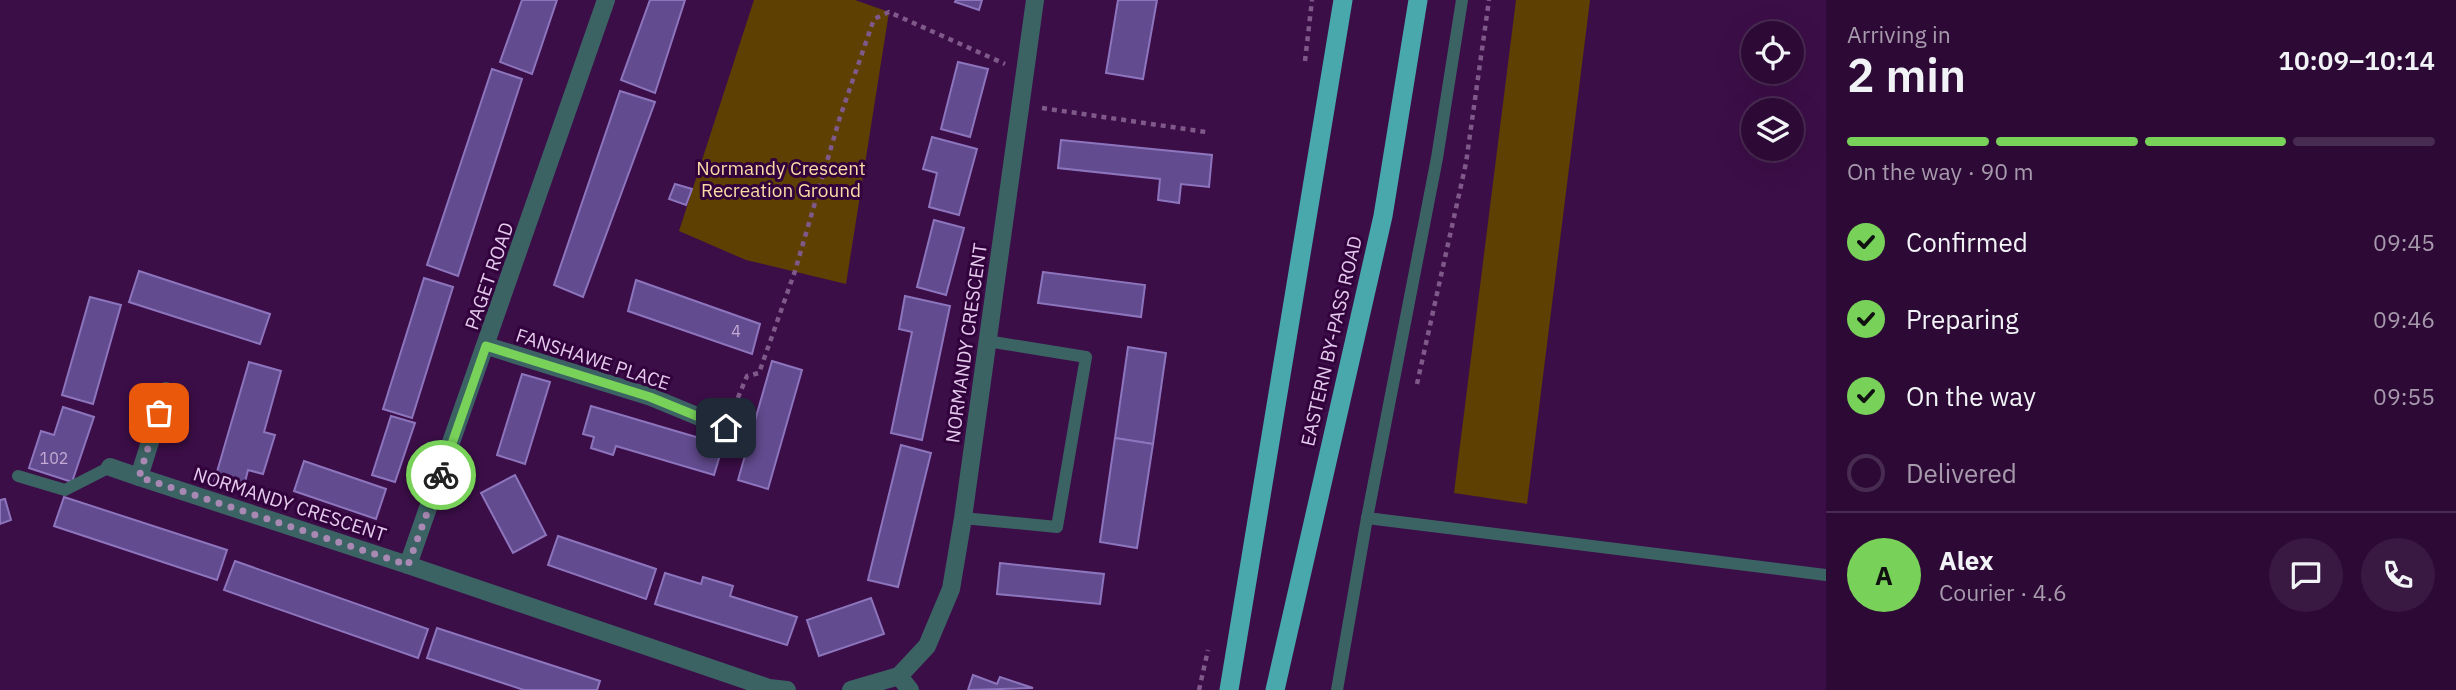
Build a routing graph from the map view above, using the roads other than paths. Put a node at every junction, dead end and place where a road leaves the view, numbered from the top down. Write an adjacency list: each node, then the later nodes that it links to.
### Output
1 (606, 0): 7 (street, PAGET ROAD)
2 (1035, 0): 6 (street, NORMANDY CRESCENT)
3 (1343, 0): 20 (highway, EASTERN BY-PASS ROAD)
4 (1418, 0): 21 (highway, EASTERN BY-PASS ROAD)
5 (1462, 0): 14 (lane)
6 (987, 341): 13 (street, NORMANDY CRESCENT); 13 (lane)
7 (486, 346): 9 (street, FANSHAWE PLACE); 15 (street, PAGET ROAD)
8 (166, 391): 12 (street)
9 (726, 428)
10 (110, 467): 11 (lane); 12 (street, NORMANDY CRESCENT)
11 (18, 476)
12 (139, 477): 15 (street, NORMANDY CRESCENT)
13 (963, 518): 17 (street, NORMANDY CRESCENT)
14 (1367, 518): 16 (lane); 22 (lane)
15 (408, 565): 18 (street, NORMANDY CRESCENT)
16 (1826, 575)
17 (904, 683): 19 (street, NORMANDY CRESCENT)
18 (787, 690)
19 (851, 690)
20 (1229, 690)
21 (1275, 690)
22 (1337, 690)

